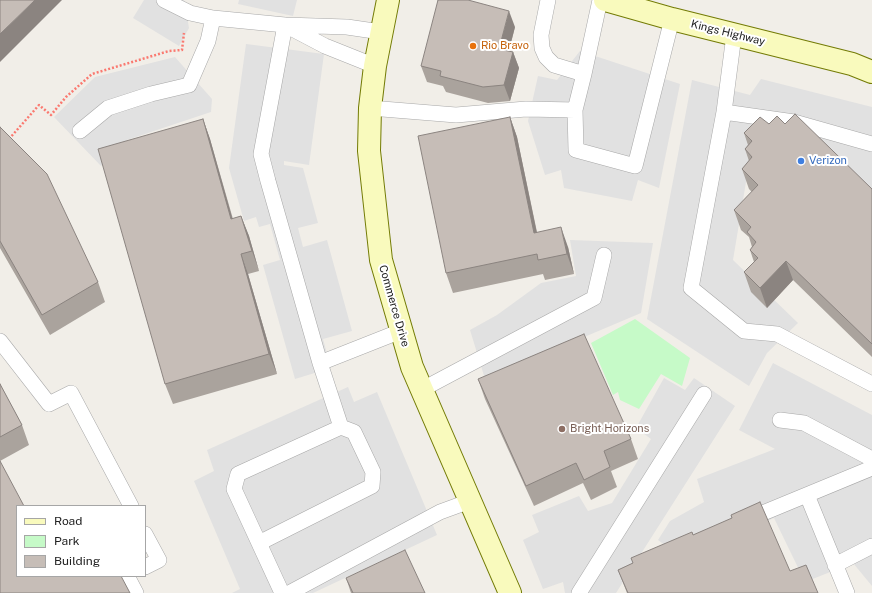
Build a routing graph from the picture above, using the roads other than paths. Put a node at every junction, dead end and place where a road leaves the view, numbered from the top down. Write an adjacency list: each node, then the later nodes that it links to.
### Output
1 (164, 0): 6 (lane)
2 (388, 0): 9 (main road, Commerce Drive)
3 (548, 0): 13 (lane)
4 (600, 0): 13 (lane)
5 (605, 0): 7 (main road, Kings Highway)
6 (213, 18): 8 (lane); 17 (lane)
7 (672, 19): 10 (main road, Kings Highway); 15 (lane)
8 (285, 25): 9 (lane); 11 (lane); 22 (lane)
9 (381, 32): 11 (main road, Commerce Drive)
10 (734, 35): 12 (main road, Kings Highway); 16 (lane)
11 (375, 66): 14 (main road, Commerce Drive)
12 (865, 66)
13 (584, 74): 15 (lane)
14 (370, 108): 15 (lane); 20 (main road, Commerce Drive)
15 (575, 110)
16 (724, 112): 18 (lane); 23 (lane)
17 (80, 131)
18 (872, 144)
19 (604, 255): 24 (lane)
20 (402, 331): 22 (lane); 24 (main road, Commerce Drive)
21 (0, 341): 32 (lane)
22 (320, 363): 27 (lane)
23 (872, 384)
24 (421, 390): 31 (main road, Commerce Drive)
25 (704, 394): 45 (lane)
26 (780, 420): 28 (lane)
27 (341, 427): 35 (lane); 35 (lane)
28 (872, 459)
29 (872, 468): 30 (lane)
30 (807, 495): 33 (lane); 37 (lane)
31 (470, 501): 40 (lane); 44 (main road, Commerce Drive)
32 (129, 505)
33 (730, 527)
34 (146, 536): 38 (lane)
35 (259, 543): 42 (lane)
36 (872, 546): 37 (lane)
37 (835, 565): 46 (lane)
38 (146, 566)
39 (128, 577): 41 (lane)
40 (308, 588): 43 (lane)
41 (136, 593)
42 (282, 593)
43 (289, 593)
44 (510, 593)
45 (579, 593)
46 (847, 593)

